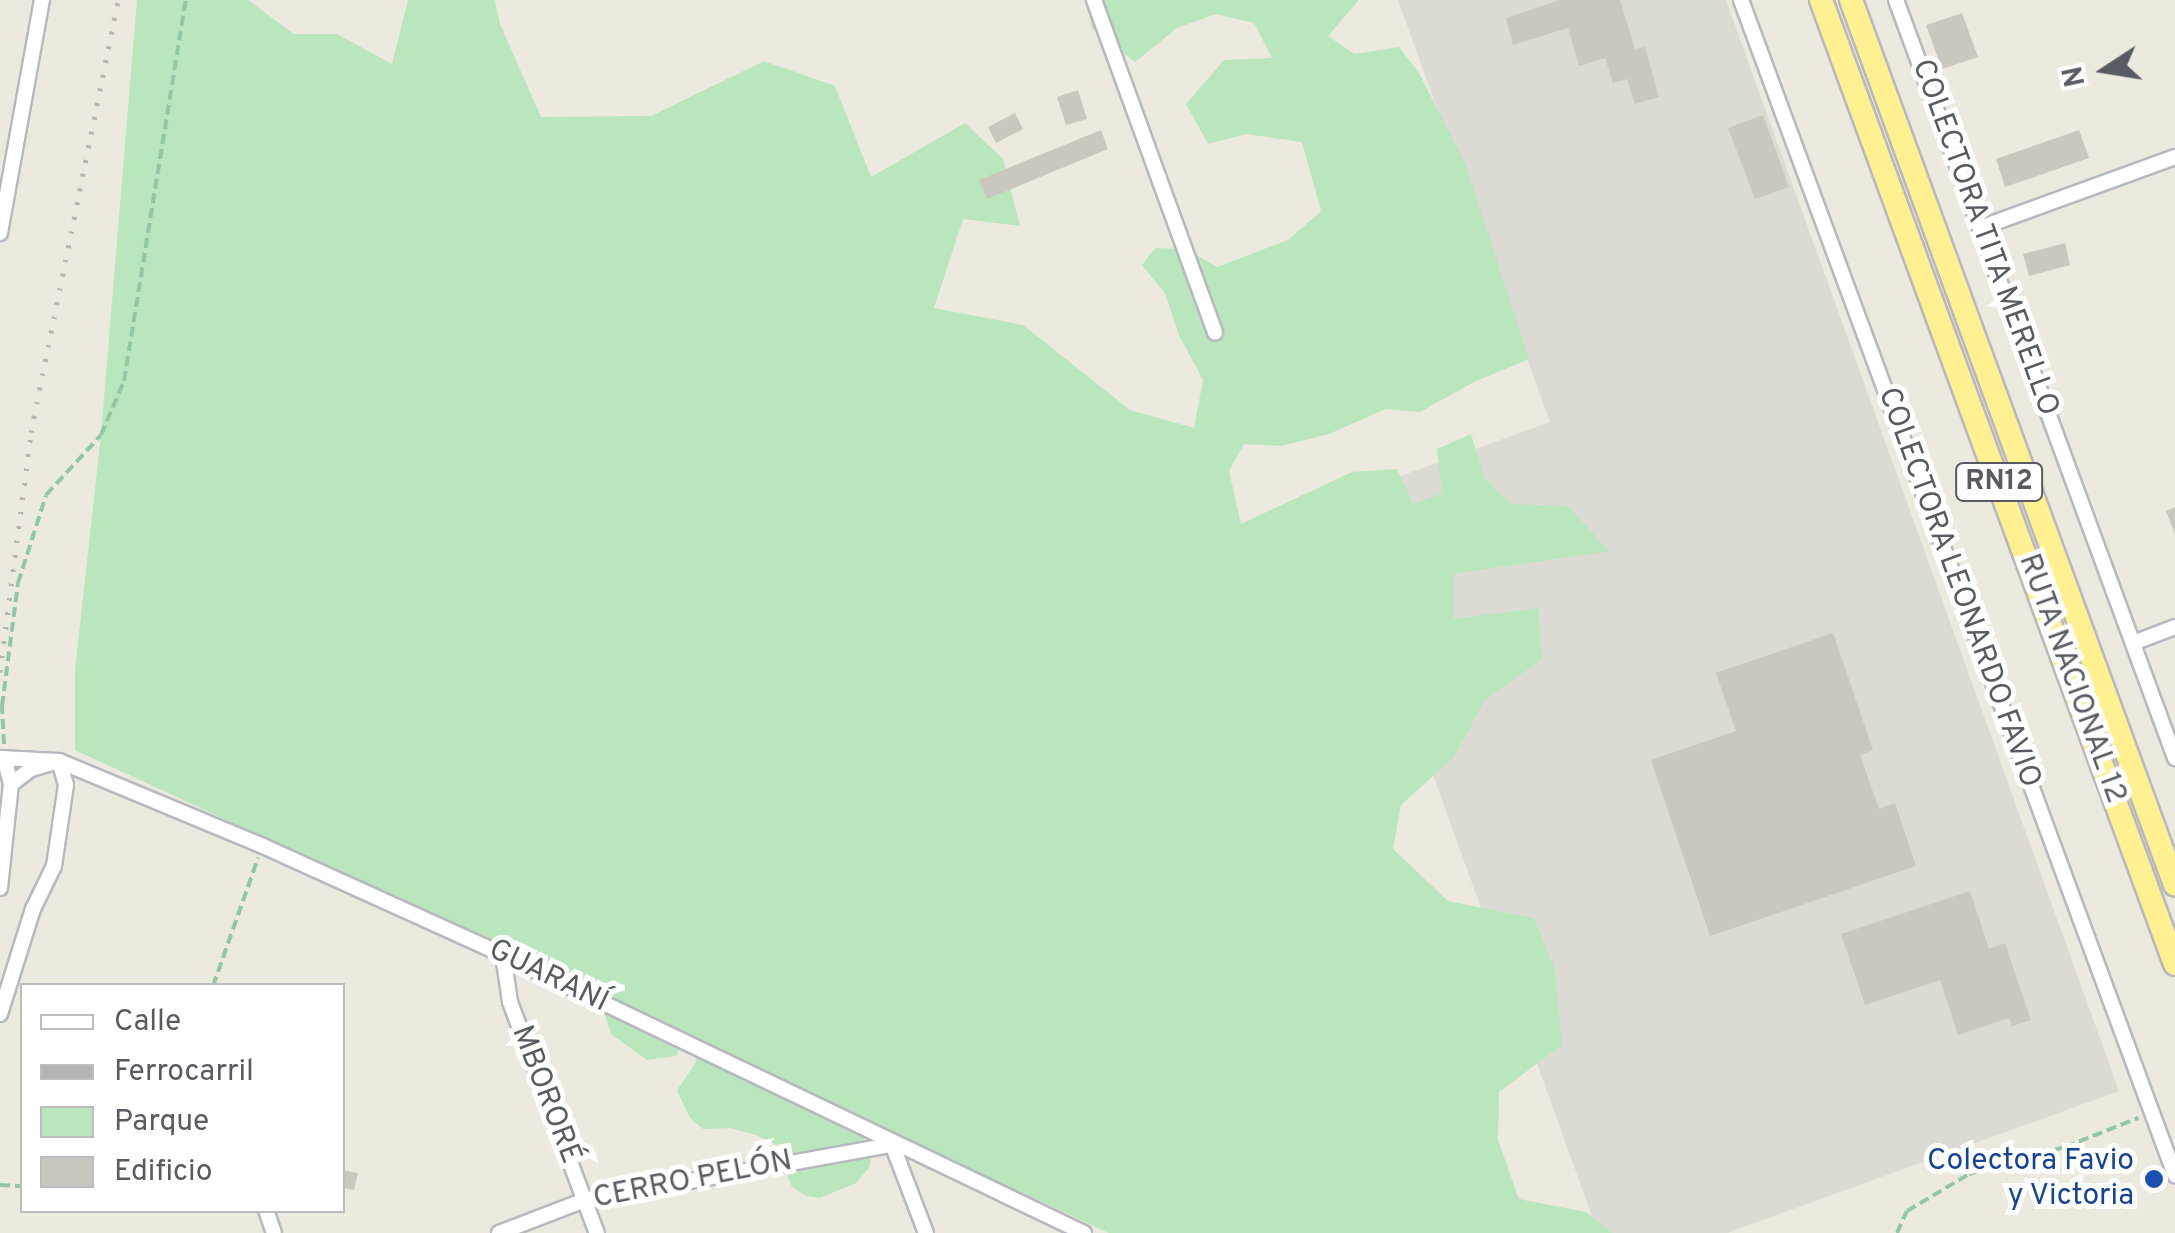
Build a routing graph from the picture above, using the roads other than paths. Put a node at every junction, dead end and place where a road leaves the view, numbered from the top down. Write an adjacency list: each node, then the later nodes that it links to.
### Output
1 (42, 0): 9 (street)
2 (1094, 0): 10 (street)
3 (1741, 0): 23 (street, COLECTORA LEONARDO FAVIO)
4 (1821, 0): 20 (highway, RUTA NACIONAL 12 / RN12)
5 (1851, 0): 17 (highway, RUTA NACIONAL 12 / RN12)
6 (1896, 0): 8 (street, COLECTORA TITA MERELLO)
7 (2175, 156): 8 (street)
8 (1980, 228): 12 (street, COLECTORA TITA MERELLO)
9 (0, 233)
10 (1215, 333)
11 (2175, 627): 12 (street)
12 (2134, 643): 14 (street, COLECTORA TITA MERELLO)
13 (2, 758): 15 (street, GUARANÍ); 16 (street)
14 (2175, 758)
15 (59, 761): 16 (street); 19 (street, GUARANÍ); 21 (street)
16 (11, 784): 18 (street)
17 (2175, 885)
18 (0, 888)
19 (503, 955): 22 (street, GUARANÍ); 24 (street, MBORORÉ)
20 (2175, 964)
21 (0, 1014)
22 (892, 1144): 24 (street, CERRO PELÓN); 27 (street); 28 (street, GUARANÍ)
23 (2175, 1175)
24 (585, 1200): 25 (street, CERRO PELÓN); 26 (street, MBORORÉ)
25 (499, 1233)
26 (597, 1233)
27 (926, 1233)
28 (1084, 1233)

